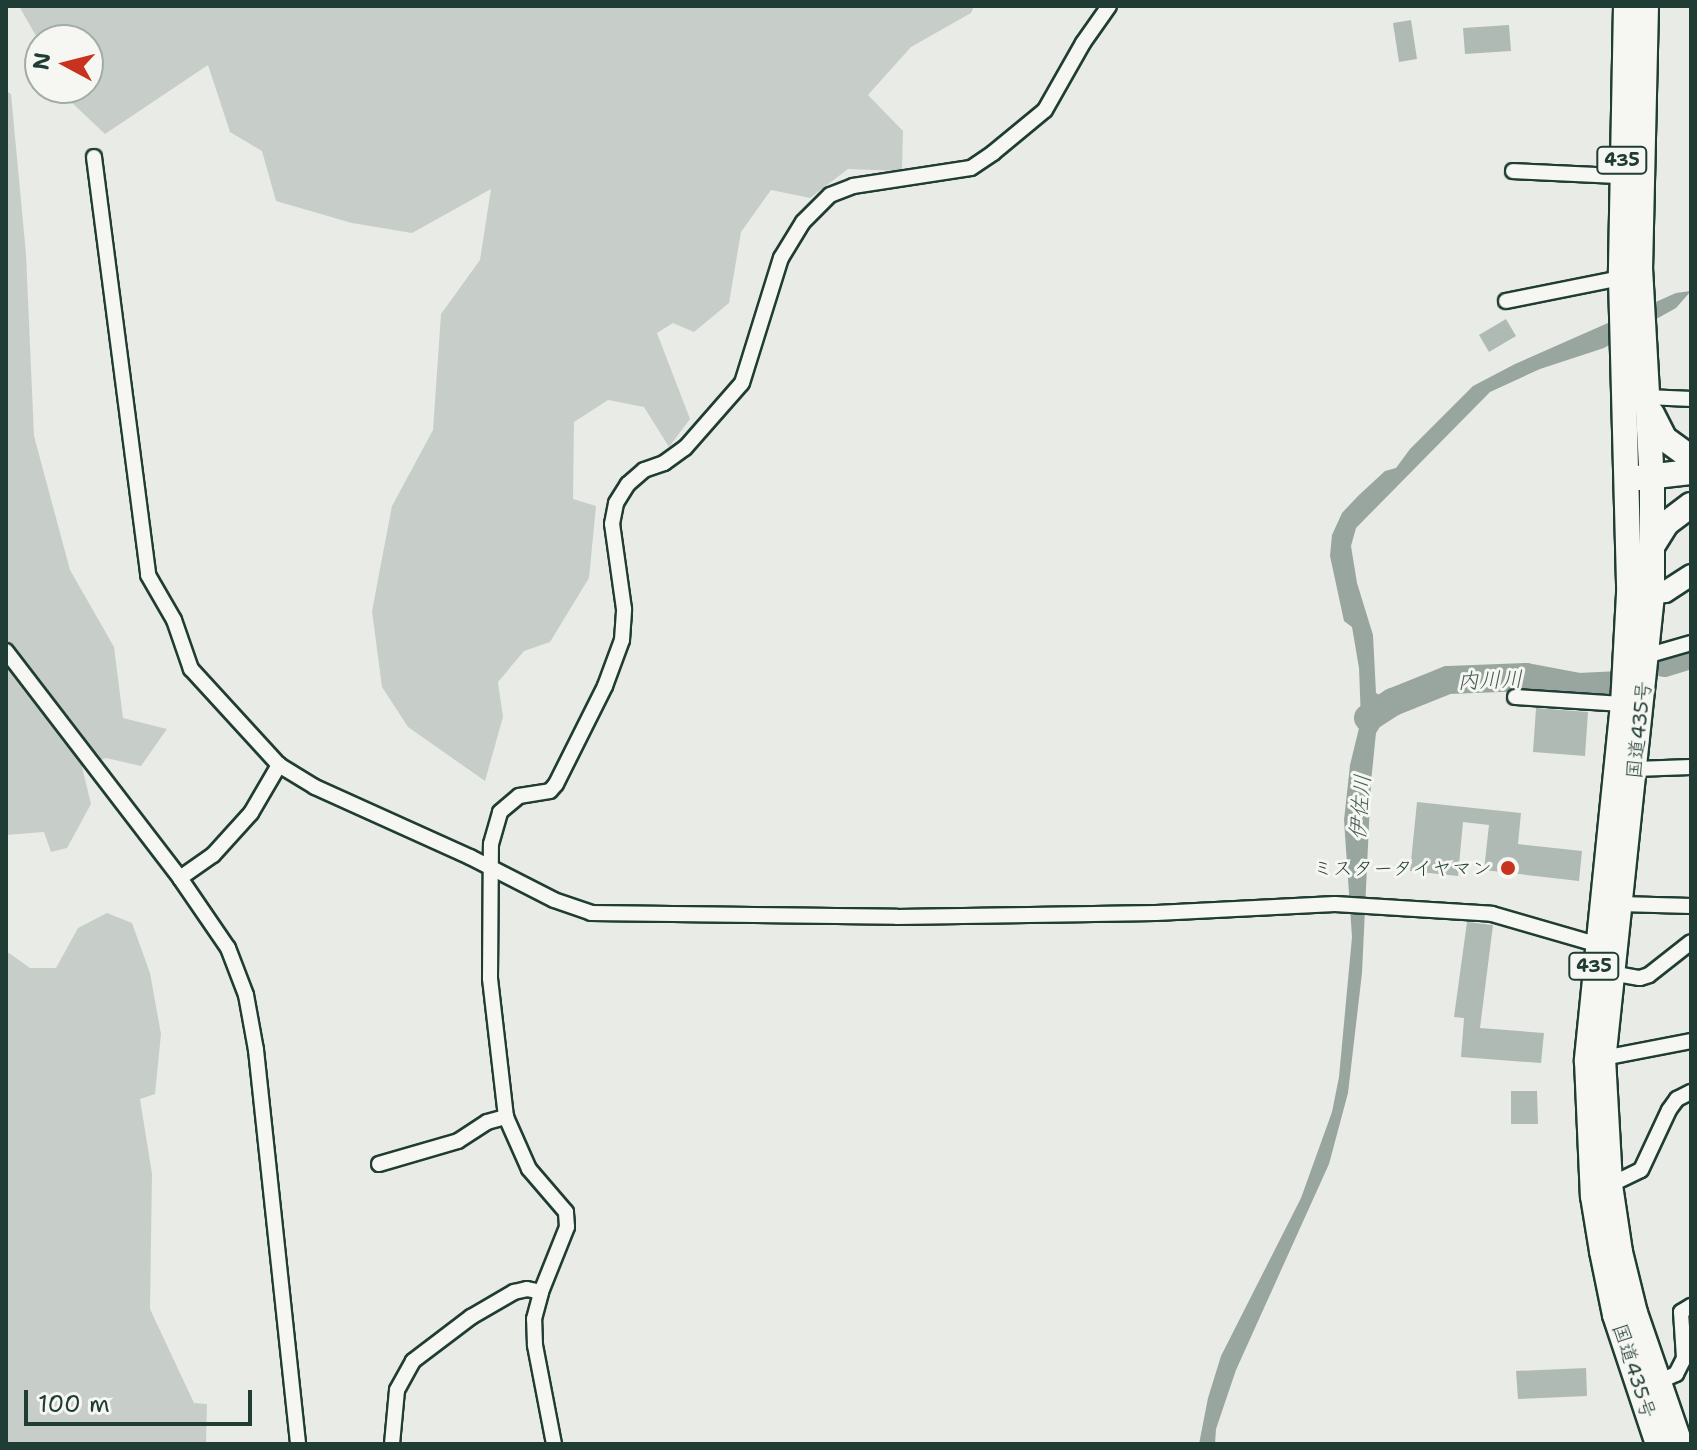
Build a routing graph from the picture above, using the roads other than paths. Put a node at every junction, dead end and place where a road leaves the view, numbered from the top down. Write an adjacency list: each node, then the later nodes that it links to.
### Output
1 (1109, 6): 30 (street)
2 (1626, 6): 6 (highway, 国道435号 / 435)
3 (1646, 6): 9 (highway, 国道435号 / 435)
4 (94, 157): 27 (street)
5 (1513, 171): 6 (street)
6 (1621, 176): 7 (highway, 国道435号 / 435)
7 (1621, 278): 8 (street); 9 (highway, 国道435号 / 435)
8 (1506, 301)
9 (1631, 308): 10 (highway, 国道435号 / 435)
10 (1632, 344): 11 (highway, 国道435号 / 435); 15 (highway, 国道435号 / 435)
11 (1647, 397): 12 (street); 13 (highway); 16 (highway, 国道435号 / 435)
12 (1691, 399)
13 (1691, 458)
14 (1691, 472): 16 (highway)
15 (1627, 480): 16 (highway); 21 (highway, 国道435号 / 435)
16 (1652, 480): 17 (highway); 19 (highway, 国道435号 / 435)
17 (1691, 486)
18 (1691, 505): 19 (highway)
19 (1653, 545): 21 (highway, 国道435号 / 435)
20 (1691, 575): 21 (main road)
21 (1641, 595): 24 (highway, 国道435号 / 435); 26 (highway, 国道435号 / 435)
22 (1691, 643): 24 (street)
23 (6, 651): 31 (street)
24 (1646, 656): 29 (highway, 国道435号 / 435)
25 (1515, 697): 26 (street)
26 (1623, 704): 35 (highway, 国道435号 / 435)
27 (279, 765): 30 (street); 31 (street)
28 (1691, 767): 29 (street)
29 (1635, 769): 32 (highway, 国道435号 / 435)
30 (491, 870): 35 (street); 40 (street)
31 (180, 878): 46 (street)
32 (1620, 904): 33 (street); 35 (highway, 国道435号 / 435)
33 (1691, 906)
34 (1691, 942): 36 (street)
35 (1606, 947): 36 (highway, 国道435号 / 435); 49 (highway, 国道435号 / 435)
36 (1611, 973): 38 (highway, 国道435号 / 435)
37 (1691, 1041): 38 (street)
38 (1603, 1058): 42 (highway, 国道435号 / 435)
39 (1691, 1092): 42 (street)
40 (506, 1117): 41 (street); 43 (street)
41 (379, 1164)
42 (1610, 1185): 45 (highway, 国道435号 / 435)
43 (541, 1292): 47 (street); 48 (street)
44 (1691, 1306): 45 (street)
45 (1658, 1382): 50 (highway, 国道435号 / 435)
46 (298, 1444)
47 (392, 1444)
48 (554, 1444)
49 (1658, 1444)
50 (1680, 1444)

